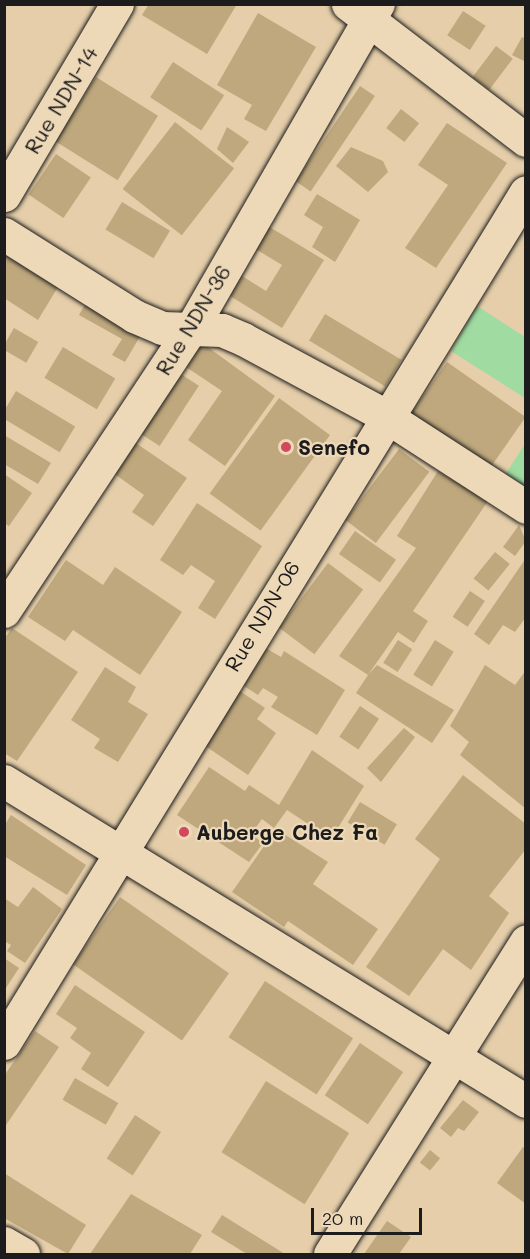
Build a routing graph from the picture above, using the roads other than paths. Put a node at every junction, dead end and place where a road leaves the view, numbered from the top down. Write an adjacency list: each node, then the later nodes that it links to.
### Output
1 (117, 4): 5 (street, Rue NDN-14)
2 (365, 10): 3 (street); 7 (street, Rue NDN-36)
3 (525, 140)
4 (525, 192): 8 (street, Rue NDN-06)
5 (4, 195)
6 (4, 234): 7 (street)
7 (192, 327): 8 (street); 10 (street, Rue NDN-36)
8 (384, 415): 9 (street); 12 (street, Rue NDN-06)
9 (525, 507)
10 (4, 611)
11 (4, 781): 12 (street)
12 (119, 851): 14 (street, Rue NDN-06); 15 (street)
13 (525, 941): 15 (street)
14 (4, 1043)
15 (452, 1058): 16 (street); 19 (street)
16 (525, 1101)
17 (4, 1243): 18 (street)
18 (22, 1254)
19 (330, 1254)

